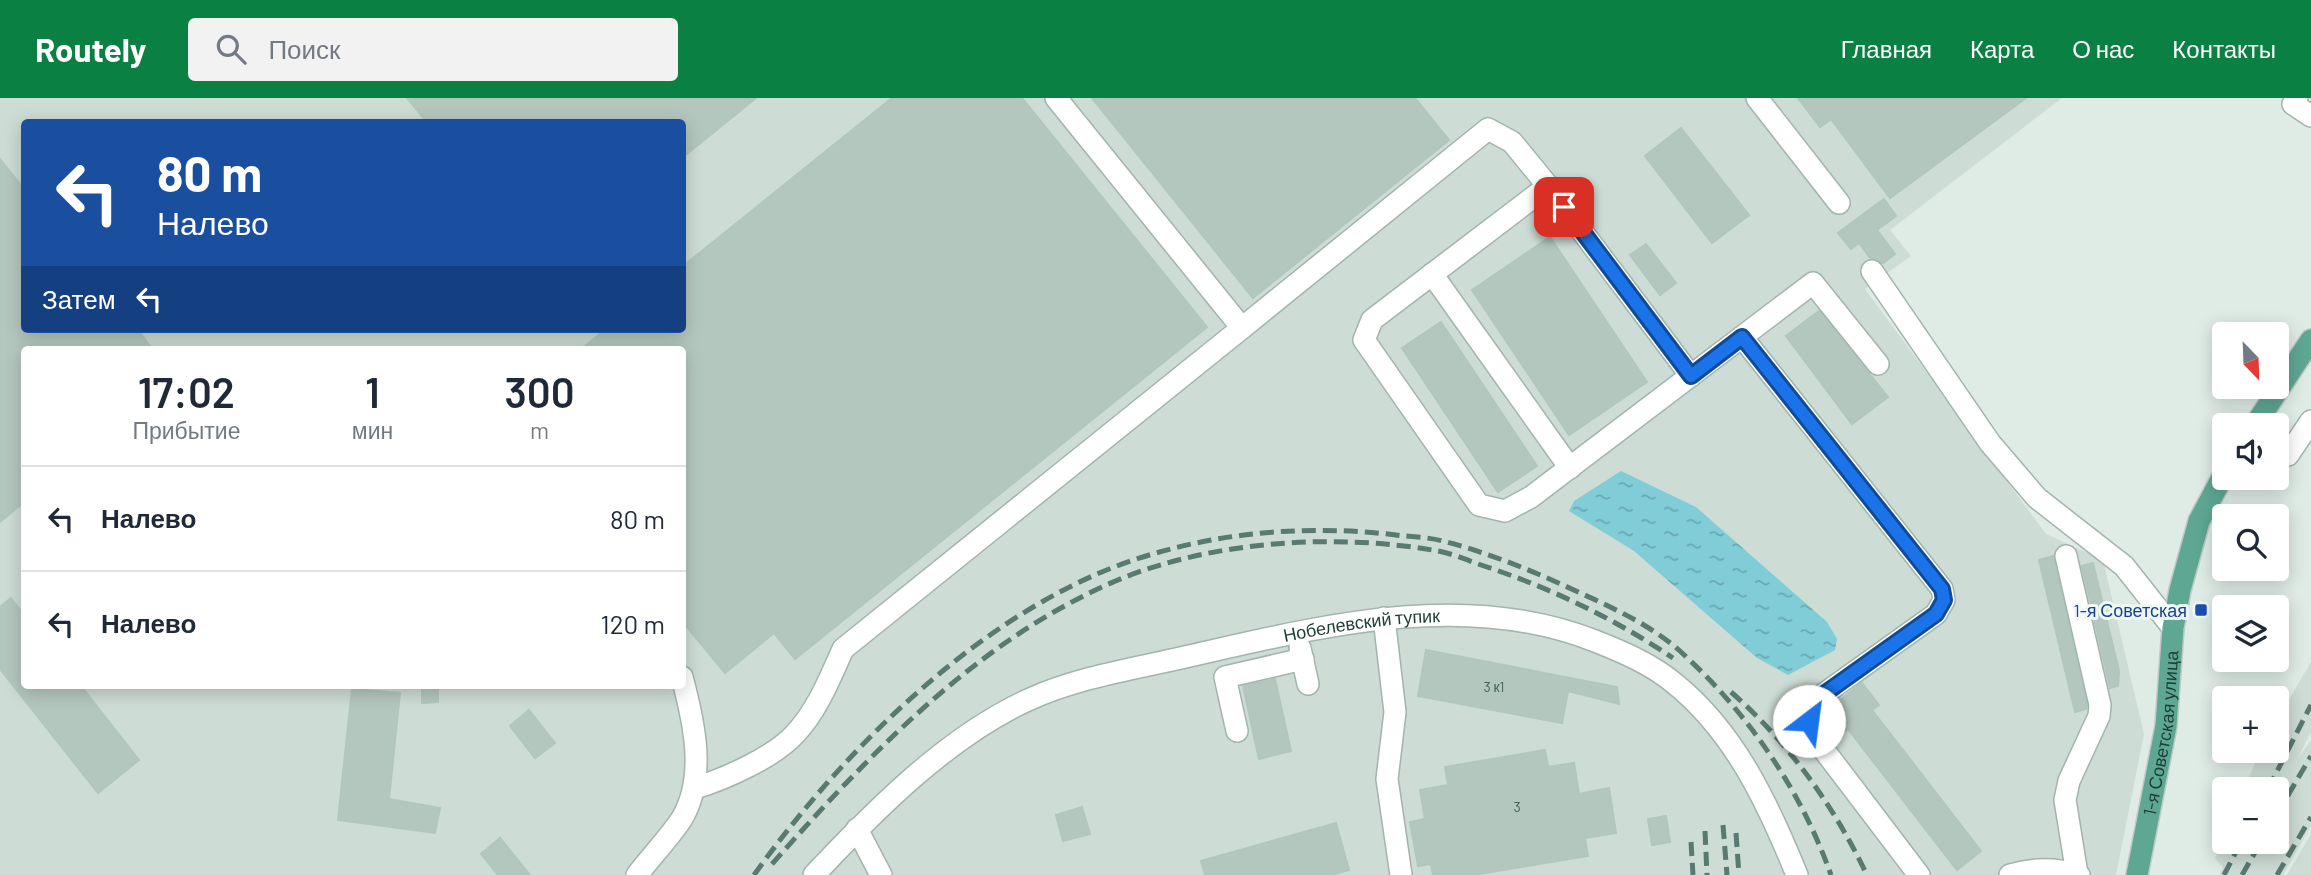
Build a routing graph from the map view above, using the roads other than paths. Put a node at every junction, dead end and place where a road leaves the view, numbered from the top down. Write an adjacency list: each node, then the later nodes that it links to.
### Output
1 (1056, 98): 9 (street)
2 (1757, 98): 6 (street)
3 (2297, 98): 4 (street)
4 (2311, 116)
5 (1548, 186): 8 (street); 9 (street); 13 (street)
6 (1839, 203)
7 (1872, 271): 21 (street)
8 (1432, 274): 17 (street); 17 (street)
9 (1242, 328): 27 (street)
10 (1742, 337): 12 (street); 13 (street); 34 (street)
11 (2308, 351): 14 (main road)
12 (1878, 363)
13 (1691, 376): 17 (street)
14 (2264, 413)
15 (2311, 421): 16 (street)
16 (2289, 454)
17 (1570, 468)
18 (2215, 490): 21 (main road, 1-я Советская улица)
19 (2066, 556): 36 (street)
20 (1384, 618): 22 (street, Нобелевский тупик); 32 (street); 33 (street, Нобелевский тупик)
21 (2173, 628): 37 (main road, 1-я Советская улица)
22 (1297, 635): 23 (street); 28 (street, Нобелевский тупик)
23 (1303, 659): 24 (street); 26 (street)
24 (1308, 684)
25 (684, 689): 27 (street)
26 (1237, 731)
27 (695, 788): 29 (street)
28 (857, 829): 30 (street, Нобелевский тупик); 31 (street)
29 (637, 875)
30 (814, 875)
31 (881, 875)
32 (1401, 875)
33 (1797, 875)
34 (1919, 875)
35 (2010, 875): 36 (street)
36 (2078, 875)
37 (2137, 875)

